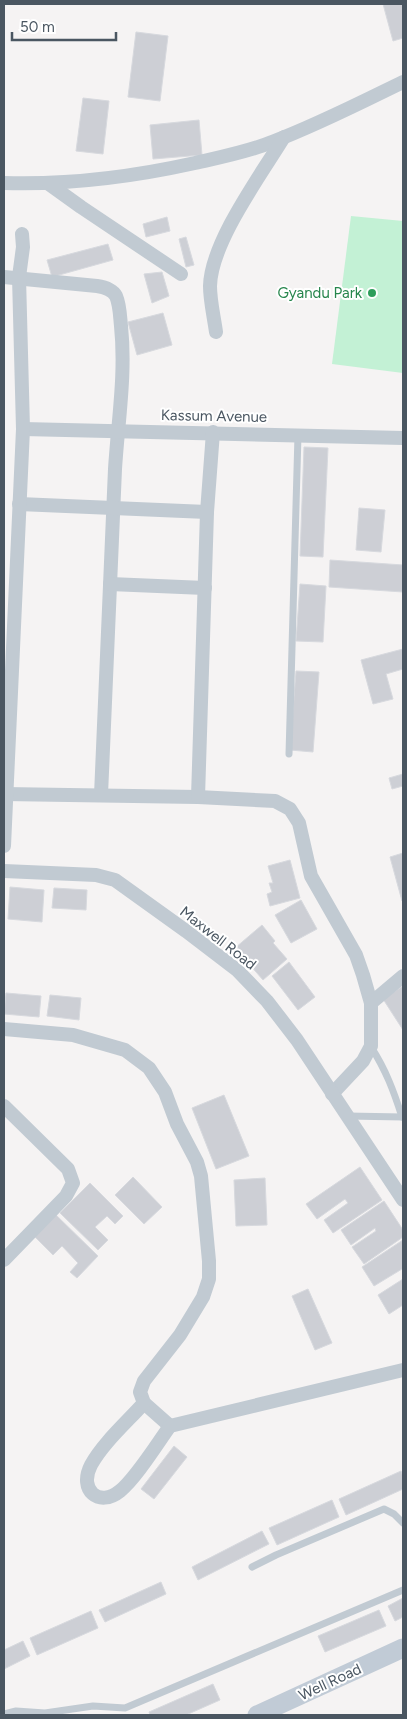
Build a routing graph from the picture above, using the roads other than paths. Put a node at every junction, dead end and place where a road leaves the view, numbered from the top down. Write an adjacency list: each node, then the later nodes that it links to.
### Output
1 (403, 82): 2 (street)
2 (285, 136): 4 (street); 9 (street)
3 (4, 183): 4 (street)
4 (49, 184): 6 (street)
5 (22, 234): 8 (street)
6 (181, 274)
7 (4, 277): 8 (street)
8 (19, 277): 10 (street); 11 (street)
9 (216, 332)
10 (23, 429): 11 (street, Kassum Avenue); 15 (street)
11 (117, 431): 12 (street, Kassum Avenue); 16 (street)
12 (214, 432): 13 (street, Kassum Avenue); 17 (street)
13 (298, 435): 14 (street, Kassum Avenue); 21 (lane)
14 (403, 438)
15 (19, 504): 16 (street); 20 (street)
16 (113, 508): 17 (street); 18 (street)
17 (207, 512): 19 (street)
18 (110, 584): 19 (street); 23 (street)
19 (205, 588): 24 (street)
20 (9, 618): 22 (street)
21 (288, 754)
22 (5, 794): 23 (street); 25 (street)
23 (101, 795): 24 (street)
24 (198, 797): 28 (street)
25 (4, 846)
26 (4, 872): 31 (street, Maxwell Road)
27 (403, 976): 28 (street)
28 (371, 1003): 30 (street)
29 (4, 1029): 38 (street)
30 (371, 1046): 31 (street); 34 (lane)
31 (332, 1094): 33 (street, Maxwell Road)
32 (4, 1106): 36 (street)
33 (347, 1116): 34 (lane); 35 (street, Maxwell Road)
34 (403, 1117)
35 (403, 1200)
36 (4, 1260)
37 (403, 1370): 39 (street)
38 (144, 1403): 39 (street); 39 (street)
39 (170, 1426)
40 (403, 1522): 41 (lane)
41 (252, 1568)
42 (403, 1590): 44 (lane)
43 (403, 1648): 45 (street, Well Road)
44 (4, 1714)
45 (257, 1715)

